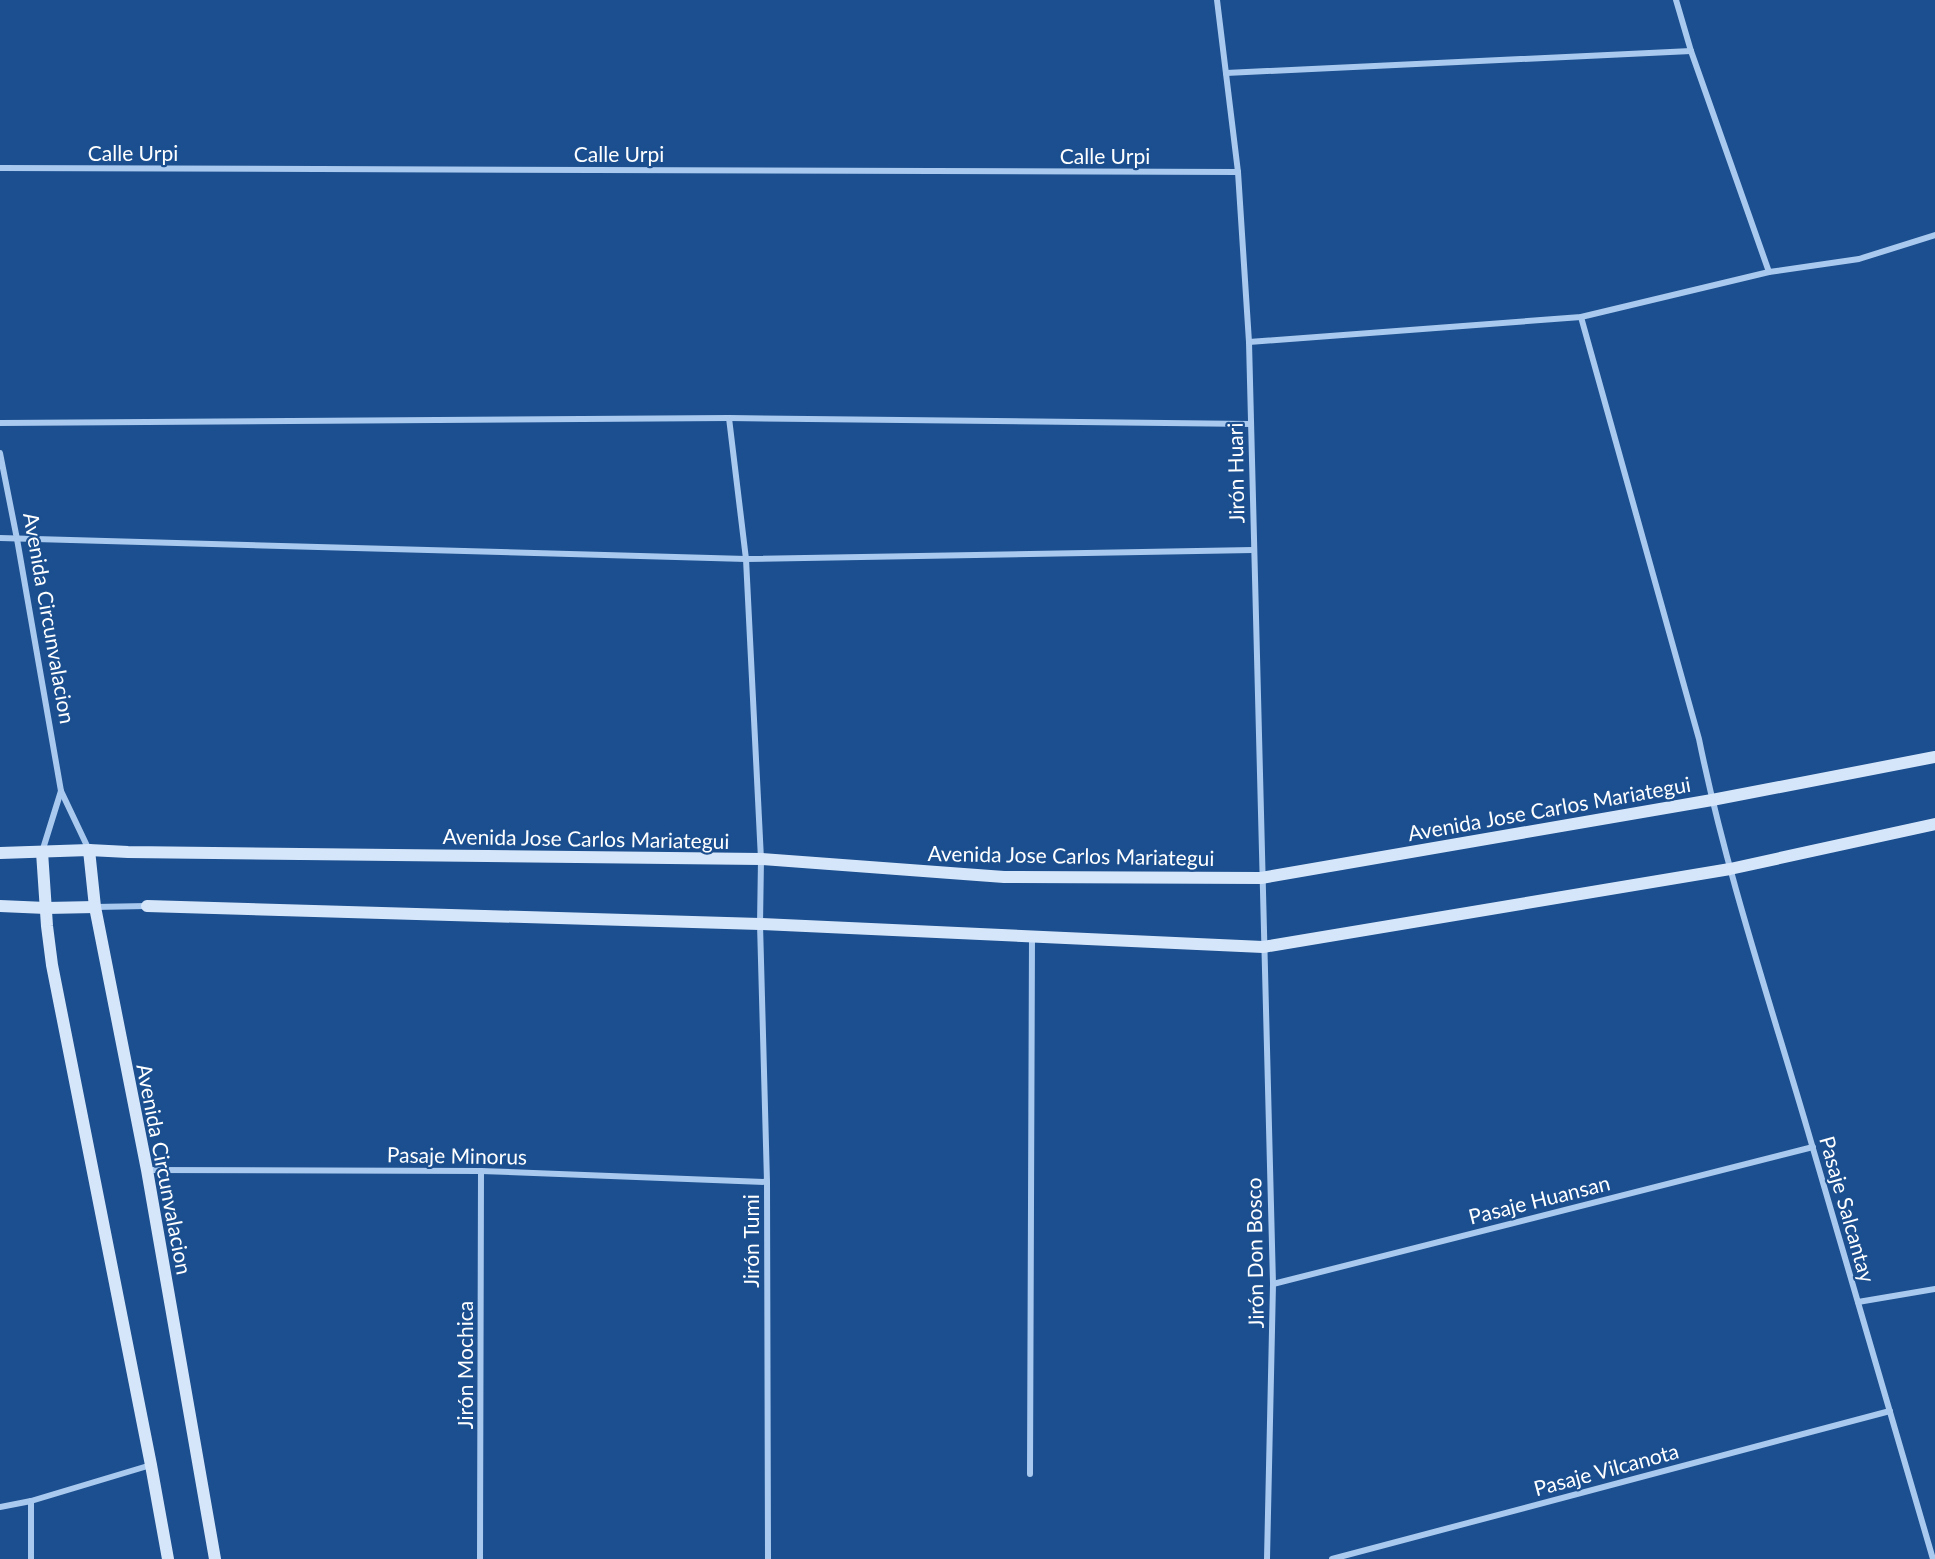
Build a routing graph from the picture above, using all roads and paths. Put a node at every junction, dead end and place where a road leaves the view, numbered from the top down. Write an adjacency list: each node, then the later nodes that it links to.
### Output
1 (1217, 0): 4 (street, Jirón Huari)
2 (1676, 0): 3 (street)
3 (1691, 51): 4 (street); 8 (street)
4 (1226, 73): 6 (street, Jirón Huari)
5 (0, 168): 6 (street, Calle Urpi)
6 (1238, 172): 10 (street, Jirón Huari)
7 (1935, 235): 8 (street)
8 (1769, 272): 9 (street)
9 (1581, 317): 10 (street); 21 (street, Pasaje Salcantay)
10 (1249, 342): 13 (street, Jirón Huari)
11 (729, 418): 12 (street); 13 (street); 18 (street, Jirón Tumi)
12 (0, 423)
13 (1251, 424): 17 (street, Jirón Huari)
14 (0, 453): 16 (street, Avenida Circunvalacion)
15 (0, 538): 16 (street)
16 (17, 539): 18 (street); 20 (street, Avenida Circunvalacion)
17 (1253, 550): 18 (street); 28 (street, Jirón Huari)
18 (746, 559): 26 (street, Jirón Tumi)
19 (1935, 757): 21 (main road, Avenida Jose Carlos Mariategui)
20 (61, 790): 23 (street, Avenida Circunvalacion); 24 (street, Avenida Circunvalacion)
21 (1712, 800): 27 (street, Pasaje Salcantay); 28 (main road, Avenida Jose Carlos Mariategui)
22 (1935, 824): 27 (main road)
23 (89, 850): 24 (main road, Avenida Jose Carlos Mariategui); 26 (main road, Avenida Jose Carlos Mariategui); 31 (main road, Avenida Circunvalacion)
24 (42, 852): 25 (main road, Avenida Jose Carlos Mariategui); 32 (main road, Avenida Circunvalacion)
25 (0, 853)
26 (761, 859): 28 (main road, Avenida Jose Carlos Mariategui); 33 (street, Jirón Tumi)
27 (1730, 869): 35 (main road); 36 (street, Pasaje Salcantay)
28 (1261, 878): 35 (street, Jirón Huari)
29 (0, 906): 32 (main road)
30 (147, 906): 31 (street); 33 (main road)
31 (95, 907): 32 (main road); 37 (main road, Avenida Circunvalacion)
32 (46, 908): 44 (main road, Avenida Circunvalacion)
33 (760, 924): 34 (main road); 39 (street, Jirón Tumi)
34 (1032, 936): 35 (main road); 45 (street)
35 (1263, 947): 40 (street, Jirón Don Bosco)
36 (1813, 1147): 40 (street, Pasaje Huansan); 42 (street, Pasaje Salcantay)
37 (147, 1170): 38 (street, Pasaje Minorus); 50 (main road, Avenida Circunvalacion)
38 (481, 1171): 39 (street, Pasaje Minorus); 51 (street, Jirón Mochica)
39 (767, 1182): 52 (street, Jirón Tumi)
40 (1273, 1284): 53 (street, Jirón Don Bosco)
41 (1935, 1289): 42 (street)
42 (1858, 1302): 43 (street, Pasaje Salcantay)
43 (1890, 1411): 54 (street, Pasaje Vilcanota); 55 (street, Pasaje Salcantay)
44 (151, 1465): 46 (street); 49 (main road, Avenida Circunvalacion)
45 (1030, 1474)
46 (31, 1501): 47 (street); 48 (street)
47 (0, 1507)
48 (31, 1559)
49 (168, 1559)
50 (215, 1559)
51 (480, 1559)
52 (768, 1559)
53 (1268, 1559)
54 (1332, 1559)
55 (1933, 1559)

